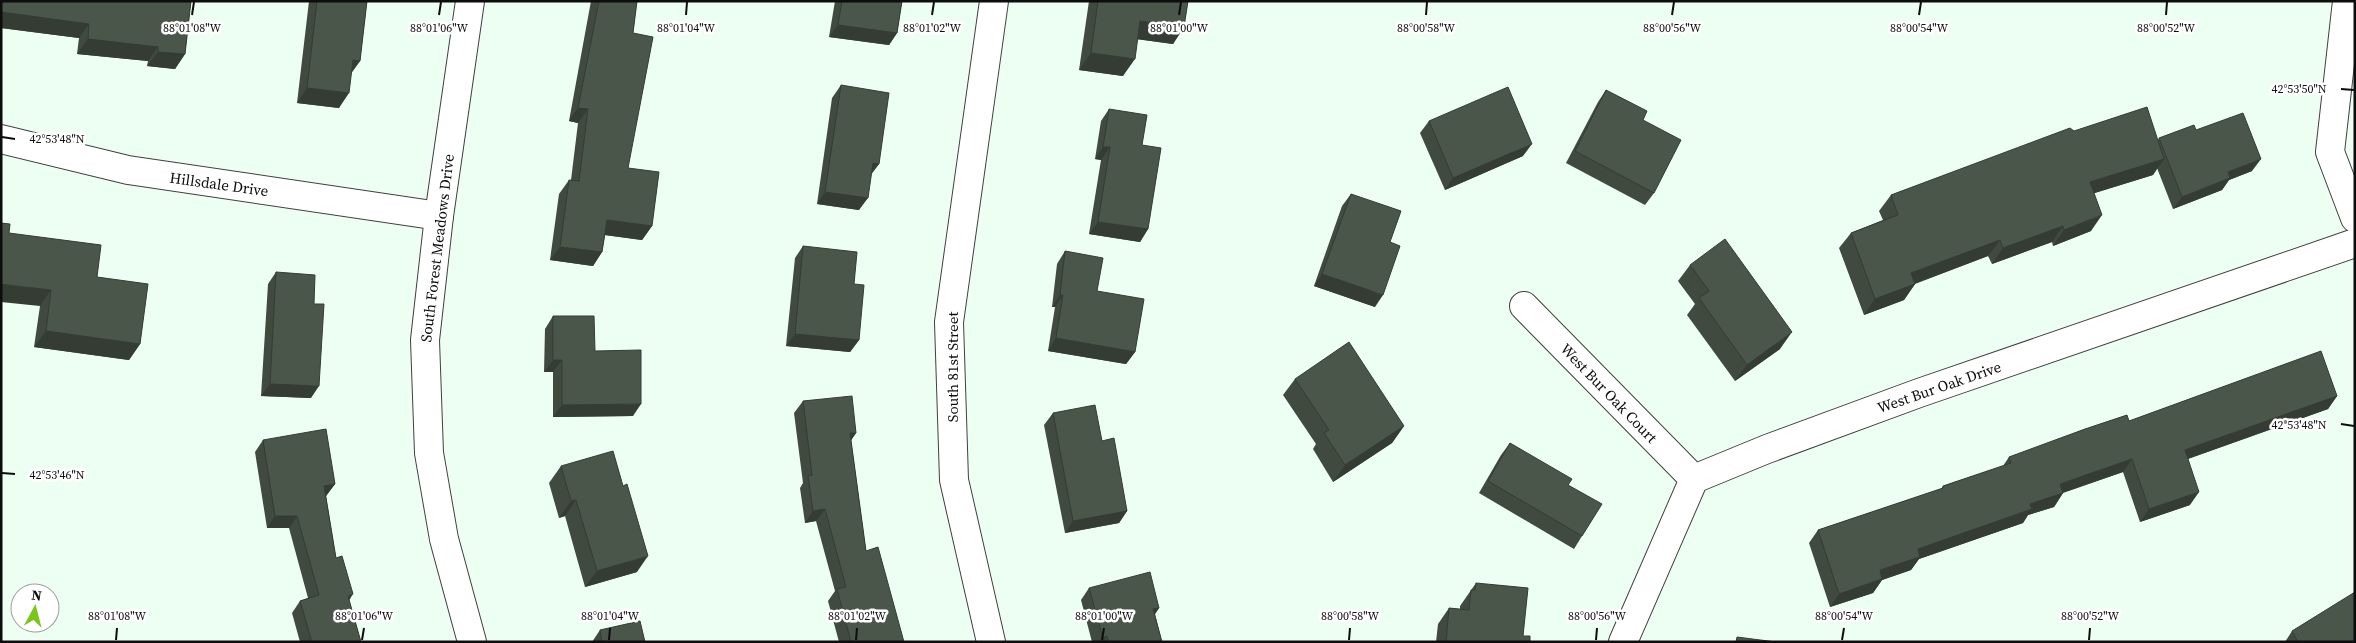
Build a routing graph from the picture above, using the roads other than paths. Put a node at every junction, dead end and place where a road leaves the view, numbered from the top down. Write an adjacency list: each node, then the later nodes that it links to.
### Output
1 (470, 1): 5 (street, South Forest Meadows Drive)
2 (994, 1): 11 (street, South 81st Street)
3 (2347, 1): 6 (street)
4 (1, 139): 5 (street, Hillsdale Drive)
5 (439, 216): 10 (street, South Forest Meadows Drive)
6 (2355, 218)
7 (2355, 243): 9 (street, West Bur Oak Drive)
8 (1524, 306): 9 (street, West Bur Oak Court)
9 (1694, 479): 12 (street)
10 (472, 642)
11 (991, 642)
12 (1623, 642)

